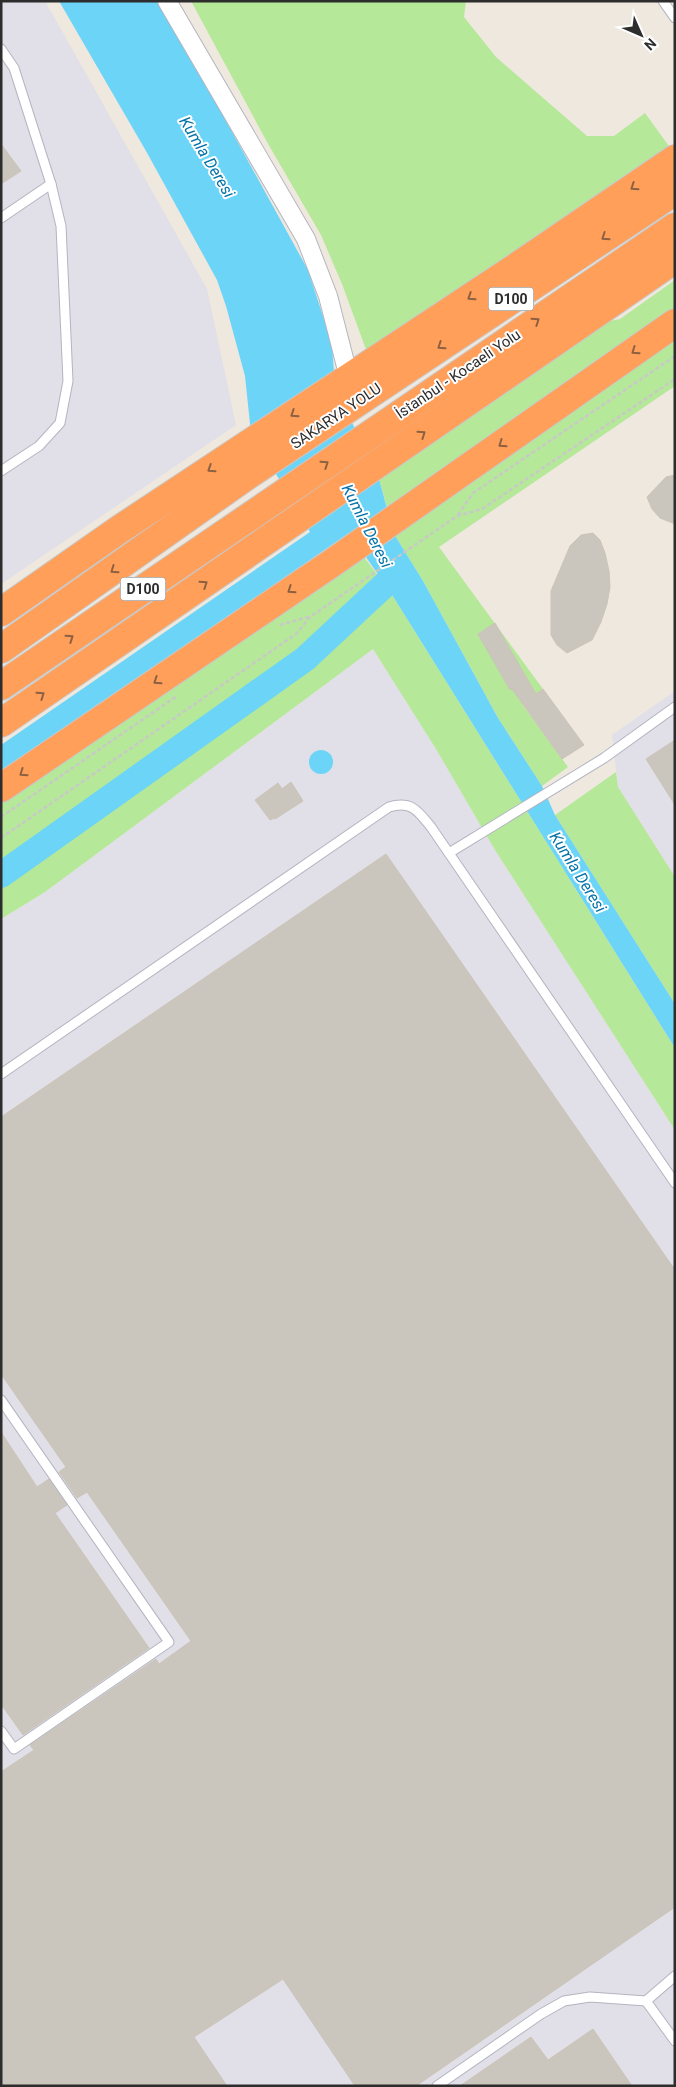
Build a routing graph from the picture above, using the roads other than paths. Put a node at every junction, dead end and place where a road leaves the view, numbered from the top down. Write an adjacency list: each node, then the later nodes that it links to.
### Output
1 (167, 1): 14 (street)
2 (664, 1): 3 (lane)
3 (675, 18)
4 (1, 49): 6 (lane)
5 (675, 159): 14 (highway, one-way to 14)
6 (51, 184): 8 (lane); 16 (lane)
7 (675, 191): 14 (highway, SAKARYA YOLU / D100, one-way to 14)
8 (1, 218)
9 (675, 227): 18 (highway, İstanbul - Kocaeli Yolu / D100, one-way to 9)
10 (675, 259): 12 (highway)
11 (675, 269): 12 (highway)
12 (598, 313): 21 (highway, one-way to 12)
13 (675, 323): 25 (highway, one-way to 25)
14 (344, 391): 15 (highway, SAKARYA YOLU / D100, one-way to 15)
15 (260, 452): 17 (highway, SAKARYA YOLU / D100); 19 (highway, one-way to 19)
16 (1, 471)
17 (245, 477): 19 (highway); 20 (highway, SAKARYA YOLU / D100, one-way to 20)
18 (244, 520): 21 (highway); 22 (highway, D100, one-way to 18)
19 (11, 606)
20 (1, 649)
21 (81, 666): 24 (highway, one-way to 21)
22 (1, 686)
23 (675, 707): 26 (lane)
24 (1, 723)
25 (1, 788)
26 (449, 853): 27 (lane); 28 (lane)
27 (1, 1074)
28 (675, 1183)
29 (1, 1400): 30 (lane)
30 (1, 1731)
31 (675, 1976): 32 (lane)
32 (646, 2001): 33 (lane); 34 (lane)
33 (675, 2042)
34 (437, 2086)

